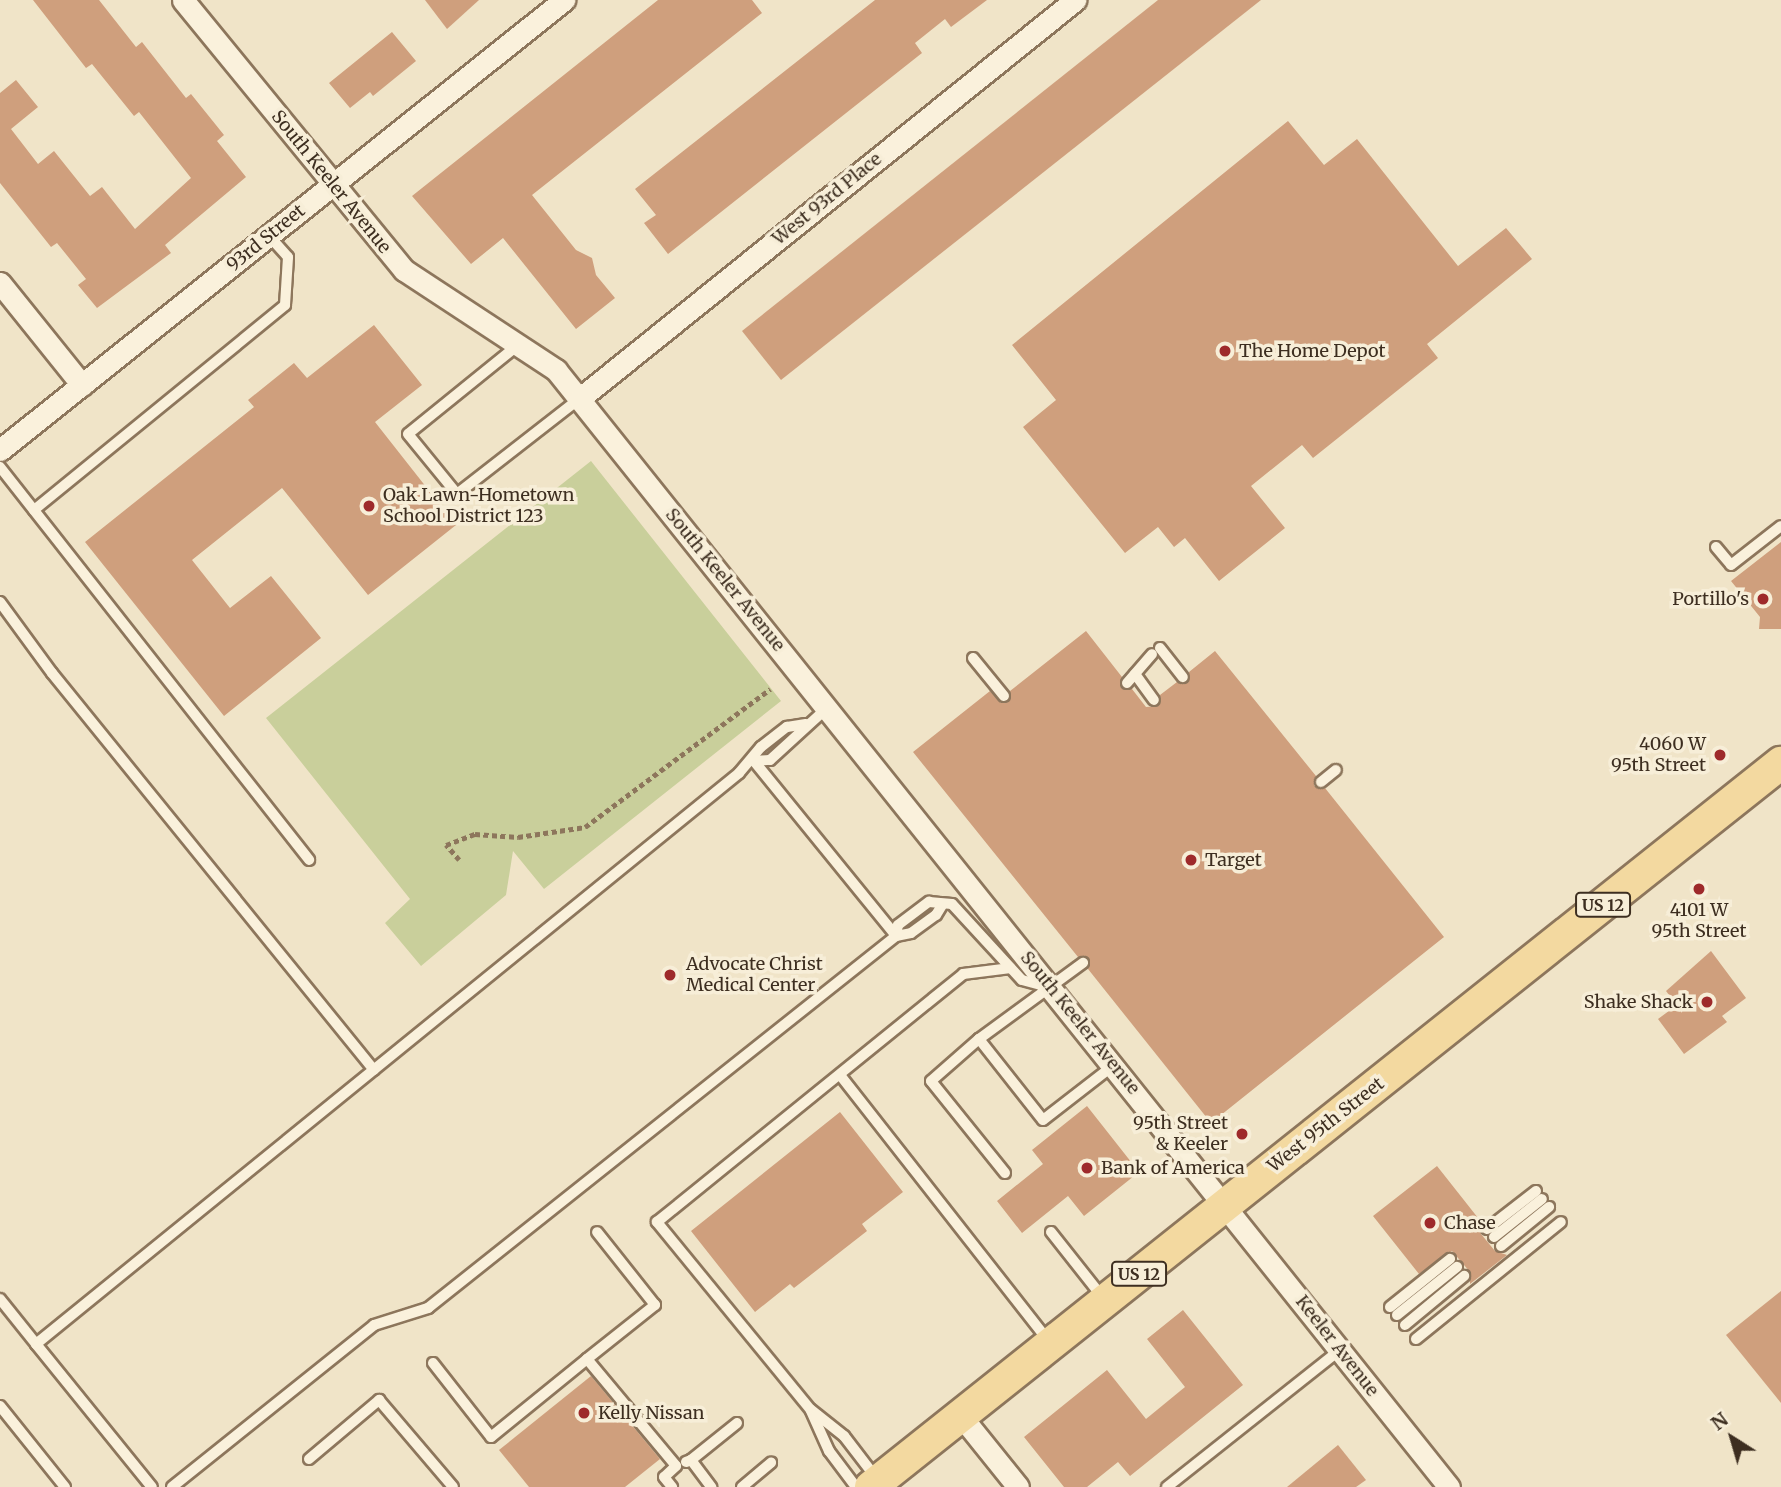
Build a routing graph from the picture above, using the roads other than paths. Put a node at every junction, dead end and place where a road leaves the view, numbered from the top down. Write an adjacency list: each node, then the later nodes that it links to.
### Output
1 (183, 0): 4 (street, South Keeler Avenue)
2 (564, 0): 4 (street, 93rd Street)
3 (1075, 0): 9 (street, West 93rd Place)
4 (333, 185): 5 (street, 93rd Street); 7 (street, South Keeler Avenue)
5 (268, 236): 8 (street, 93rd Street); 12 (lane)
6 (0, 283): 8 (street)
7 (520, 343): 9 (street, South Keeler Avenue); 9 (lane)
8 (82, 385): 10 (street, 93rd Street)
9 (579, 399): 20 (street, South Keeler Avenue)
10 (0, 450)
11 (0, 467): 12 (lane)
12 (34, 510): 25 (lane)
13 (1781, 526): 14 (lane)
14 (1716, 547)
15 (0, 602): 32 (lane)
16 (973, 658): 18 (lane)
17 (1183, 677): 19 (lane)
18 (1004, 696)
19 (1154, 700)
20 (827, 708): 21 (lane); 29 (street, South Keeler Avenue)
21 (754, 761): 26 (lane); 32 (lane)
22 (1781, 763): 36 (main road, West 95th Street / US 12)
23 (1336, 771): 24 (lane)
24 (1321, 782)
25 (309, 860)
26 (896, 936): 28 (lane); 60 (lane)
27 (1083, 963): 29 (lane)
28 (1011, 968): 29 (lane); 33 (lane)
29 (1051, 987): 30 (lane); 31 (street, South Keeler Avenue)
30 (979, 1039): 31 (lane); 34 (lane)
31 (1114, 1065): 36 (street, South Keeler Avenue)
32 (374, 1070): 44 (lane)
33 (840, 1075): 45 (lane); 49 (lane)
34 (1004, 1173)
35 (1542, 1199): 35 (lane)
36 (1226, 1205): 42 (main road, West 95th Street / US 12); 46 (street, Keeler Avenue)
37 (1561, 1222): 43 (lane)
38 (597, 1232): 47 (lane)
39 (1051, 1232): 42 (lane)
40 (1457, 1267): 40 (lane)
41 (0, 1299): 44 (lane)
42 (1105, 1301): 45 (main road, West 95th Street / US 12)
43 (1416, 1339)
44 (36, 1344): 59 (lane)
45 (1051, 1344): 51 (main road, West 95th Street / US 12)
46 (1340, 1350): 66 (lane); 67 (street, Keeler Avenue)
47 (587, 1359): 48 (lane); 56 (lane)
48 (433, 1363)
49 (810, 1409): 57 (lane); 57 (lane)
50 (1, 1410): 58 (lane)
51 (961, 1416): 57 (main road, West 95th Street / US 12); 65 (street)
52 (737, 1423): 54 (lane)
53 (309, 1459): 61 (lane)
54 (691, 1460): 56 (lane); 63 (lane)
55 (771, 1463): 64 (lane)
56 (677, 1466): 62 (lane)
57 (869, 1485)
58 (65, 1487)
59 (152, 1487)
60 (173, 1487)
61 (453, 1487)
62 (672, 1487)
63 (711, 1487)
64 (742, 1487)
65 (1018, 1487)
66 (1167, 1487)
67 (1449, 1487)

